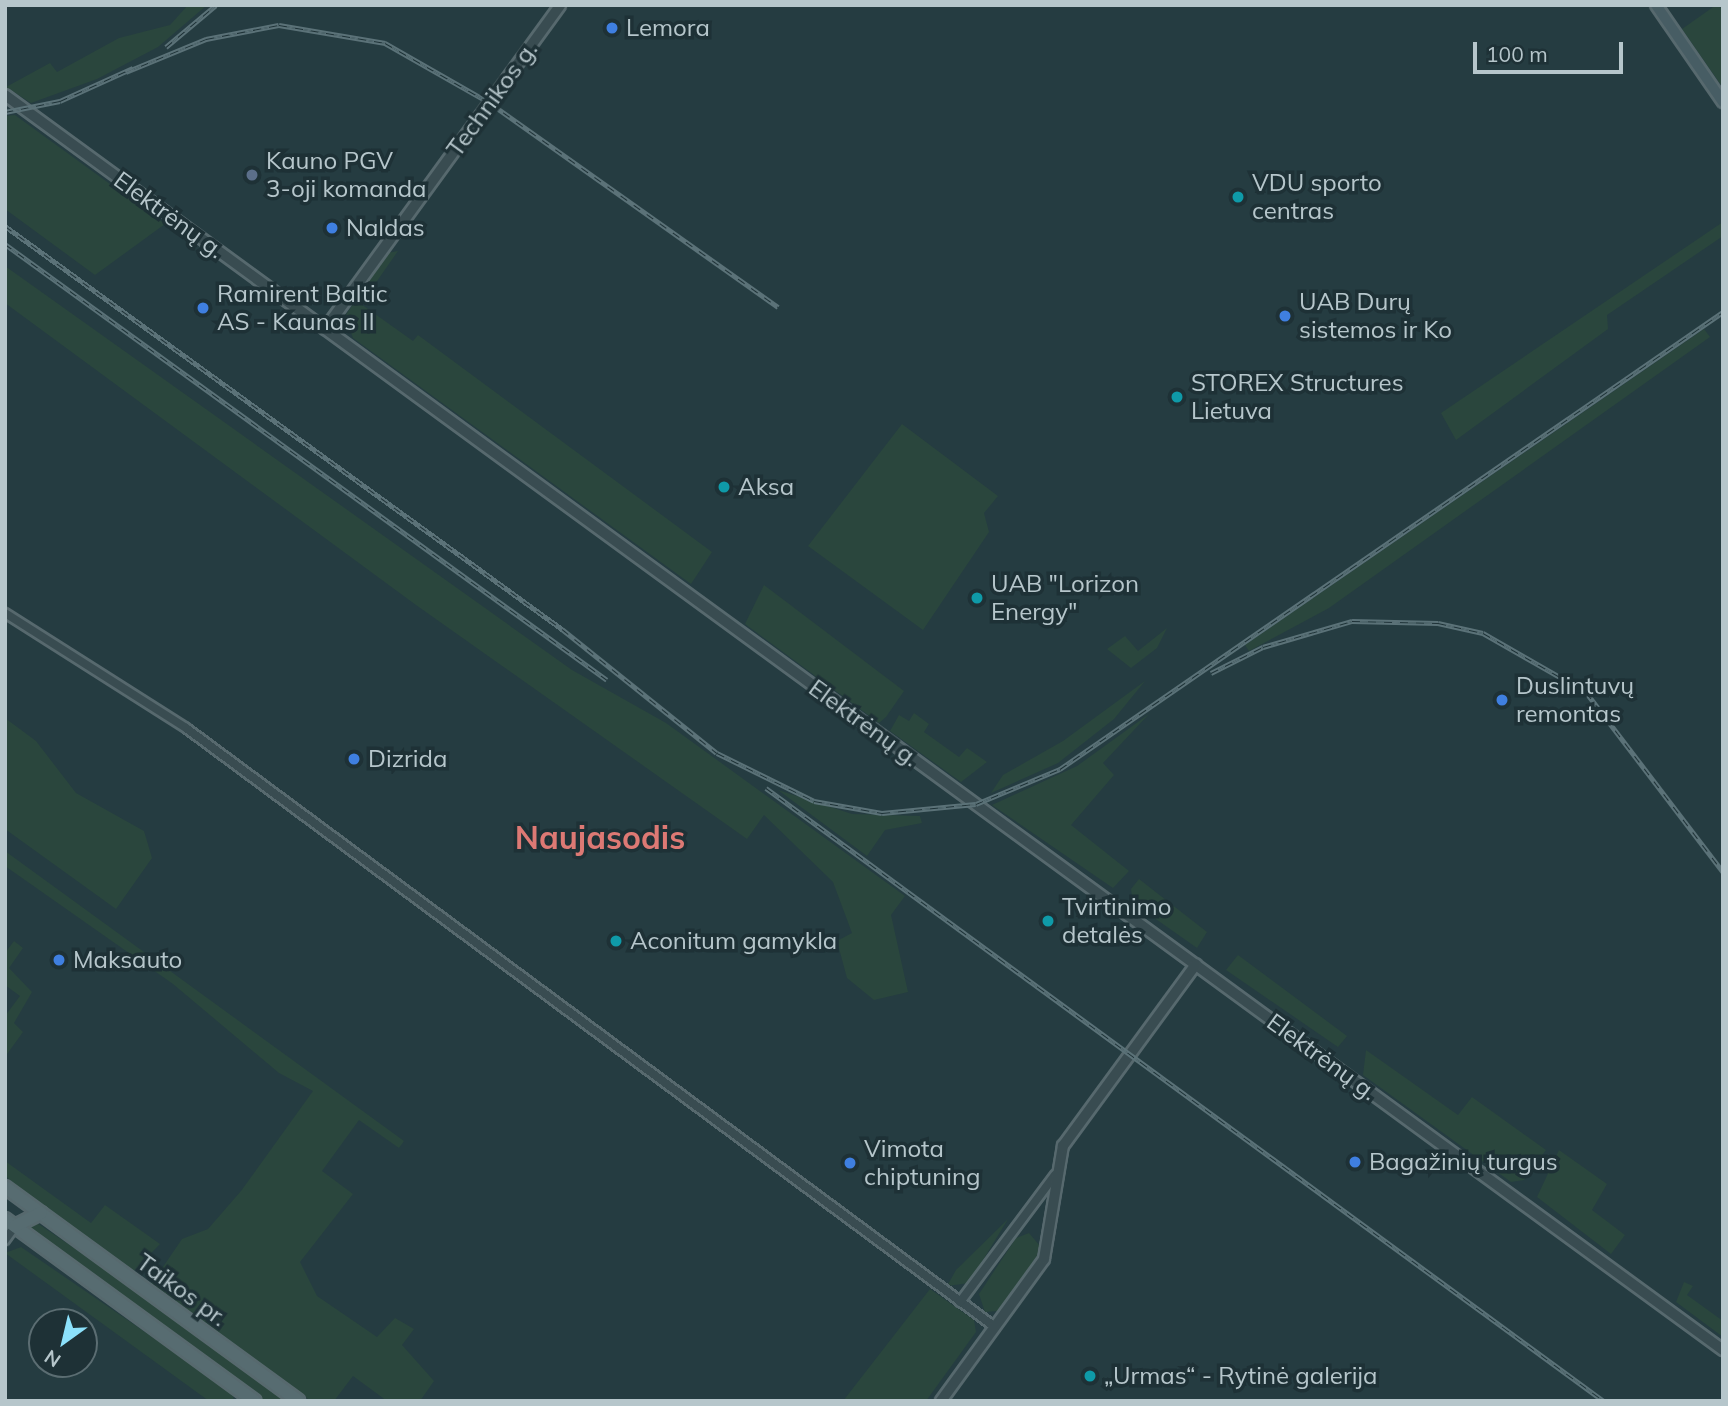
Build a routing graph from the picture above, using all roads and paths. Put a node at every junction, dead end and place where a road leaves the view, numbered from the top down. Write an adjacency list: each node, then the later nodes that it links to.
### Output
1 (560, 5): 5 (street, Technikos g.)
2 (1656, 5): 4 (main road)
3 (5, 95): 5 (street, Elektrėnų g.)
4 (1723, 102)
5 (325, 329): 7 (street, Elektrėnų g.)
6 (5, 613): 13 (street)
7 (1196, 964): 8 (street); 15 (street, Elektrėnų g.)
8 (1055, 1175): 13 (street); 14 (street)
9 (5, 1187): 10 (main road, Taikos pr.)
10 (41, 1213): 11 (main road); 17 (main road, Taikos pr.)
11 (10, 1223): 12 (street); 16 (main road, Taikos pr.)
12 (5, 1240)
13 (960, 1302): 14 (street)
14 (995, 1327): 18 (street)
15 (1723, 1350)
16 (255, 1401)
17 (298, 1401)
18 (941, 1401)

